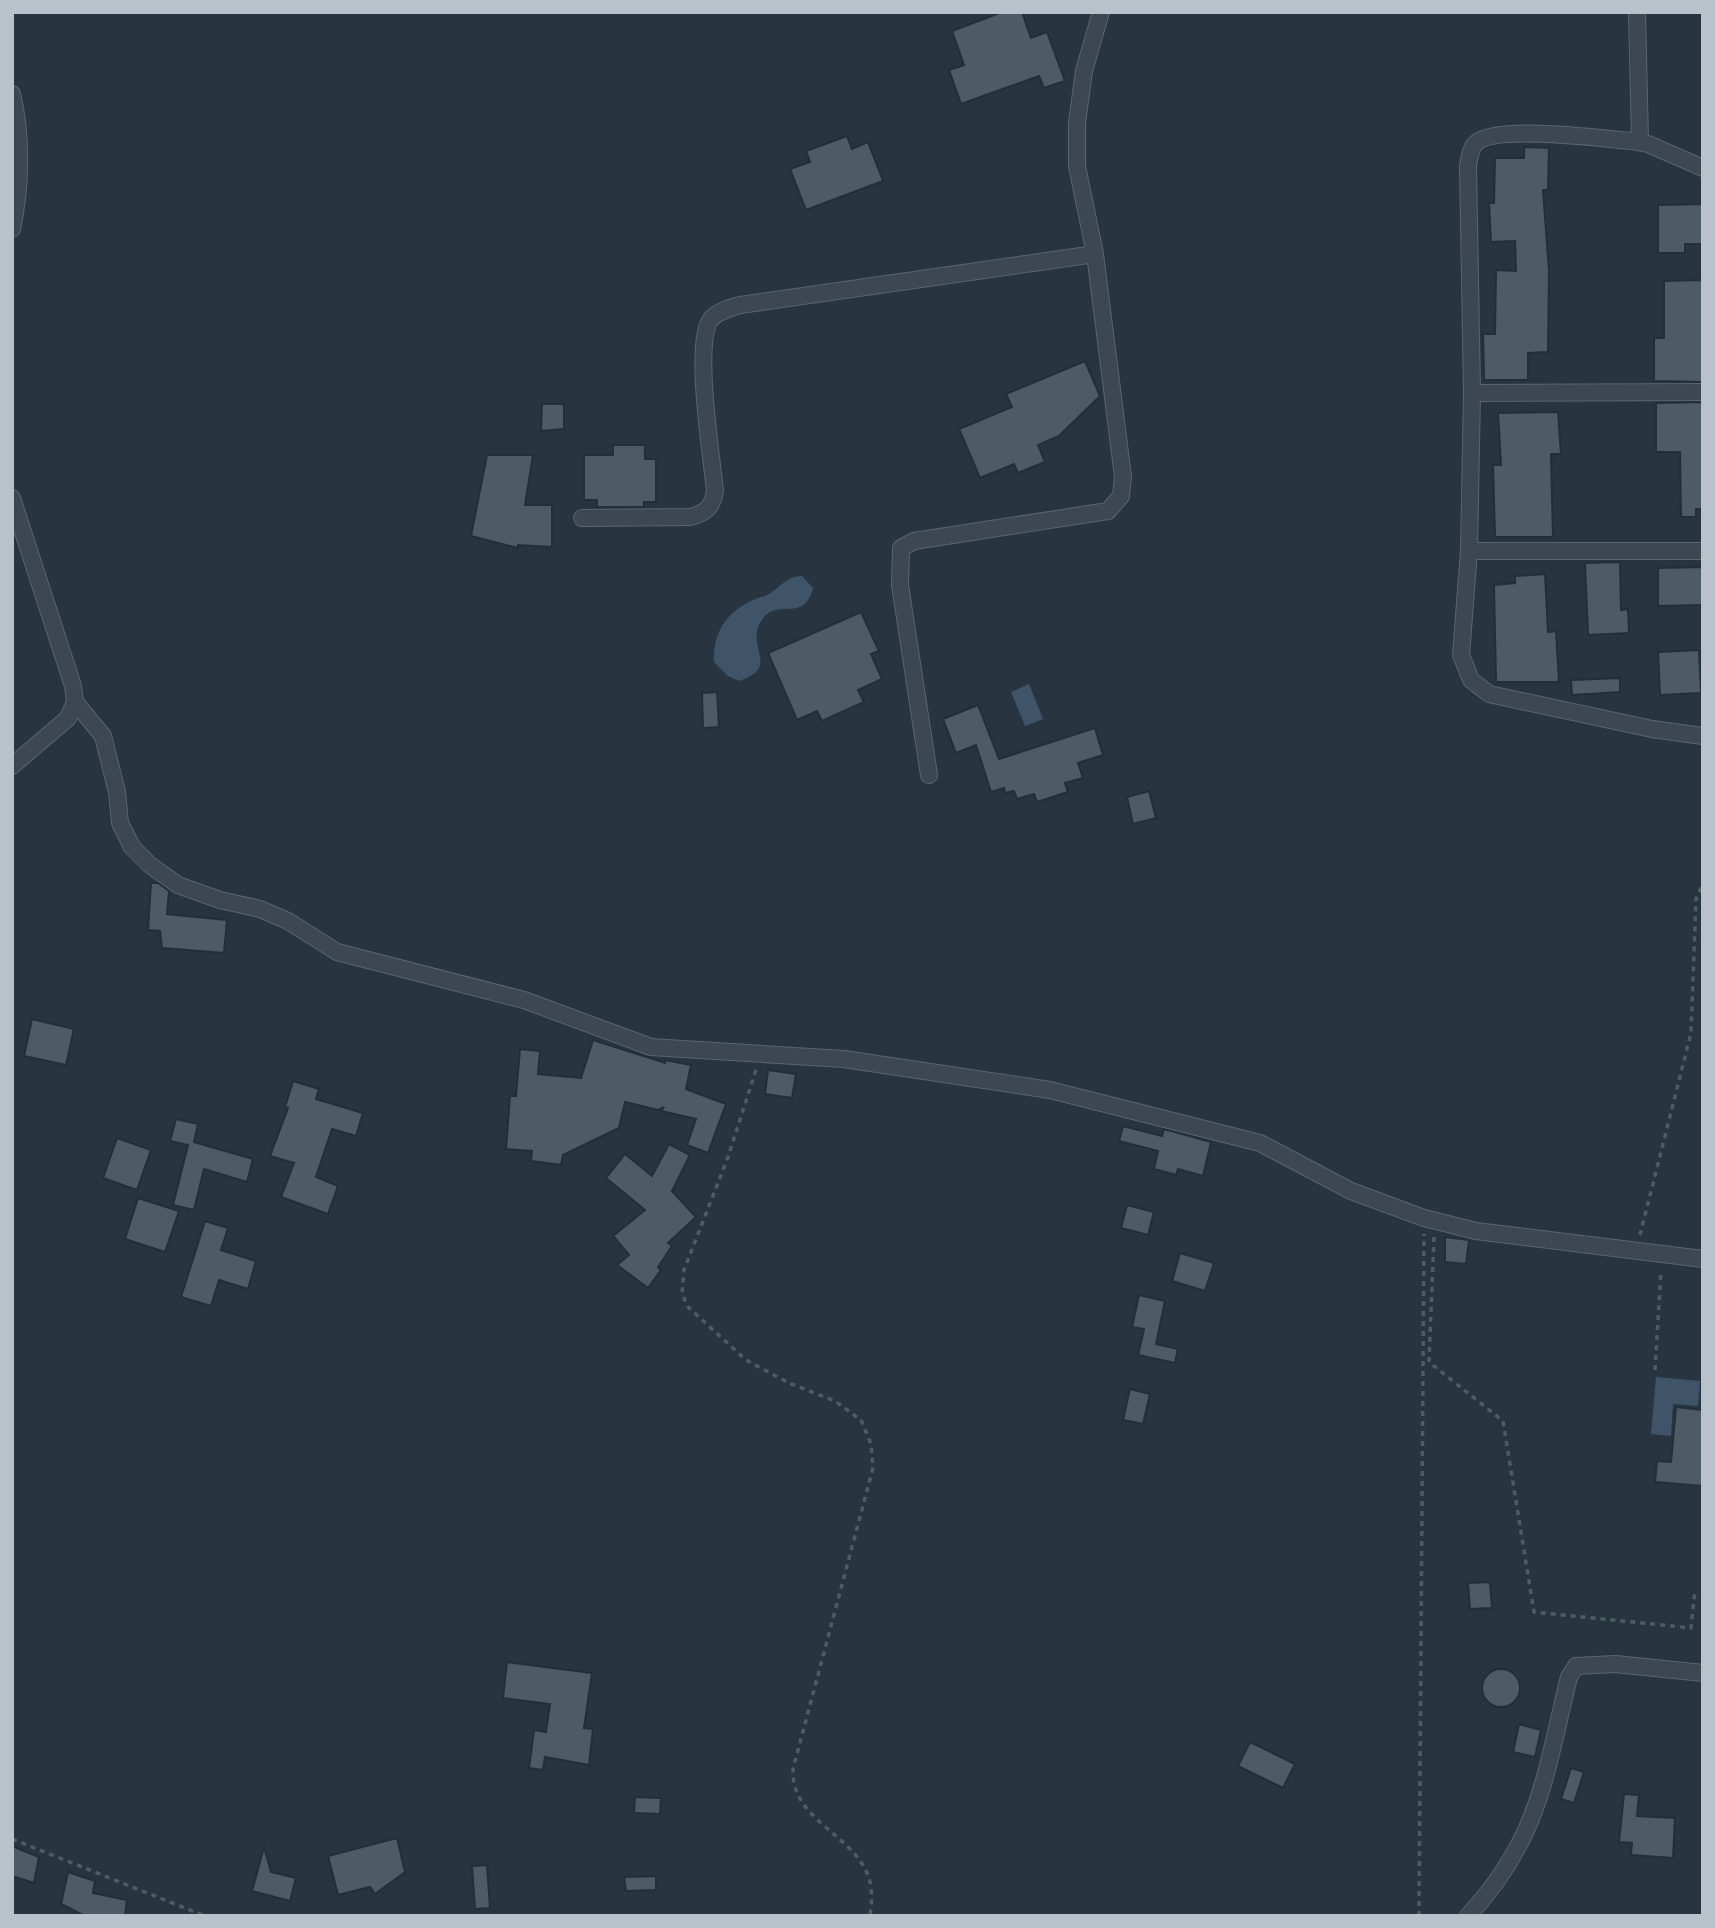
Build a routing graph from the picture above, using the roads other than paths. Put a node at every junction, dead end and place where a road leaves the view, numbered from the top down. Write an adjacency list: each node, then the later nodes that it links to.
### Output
1 (1101, 12): 7 (street)
2 (1637, 12): 4 (street)
3 (12, 94): 6 (street)
4 (1640, 142): 5 (street); 9 (street)
5 (1703, 168)
6 (12, 229)
7 (1096, 254): 11 (street); 17 (street)
8 (1703, 392): 9 (street)
9 (1472, 393): 12 (street)
10 (12, 498): 14 (street)
11 (582, 518)
12 (1469, 551): 13 (street); 15 (street)
13 (1703, 551)
14 (75, 702): 16 (street); 18 (street)
15 (1703, 736)
16 (12, 766)
17 (929, 775)
18 (1703, 1259)
19 (1703, 1673): 20 (street)
20 (1468, 1916)

